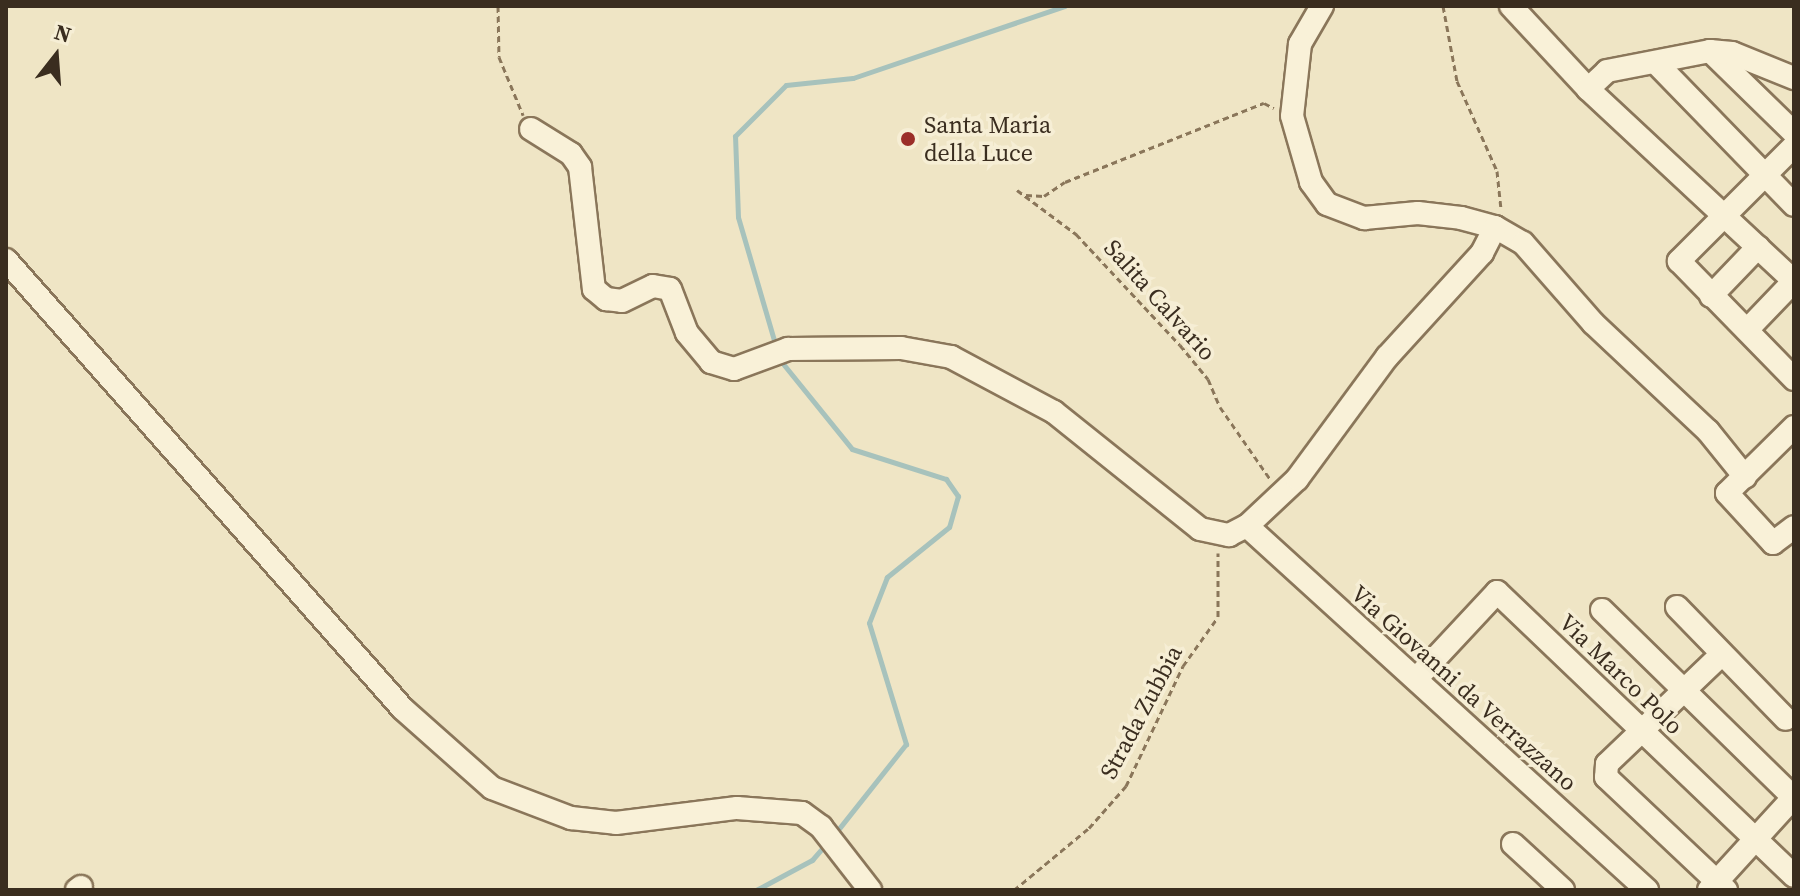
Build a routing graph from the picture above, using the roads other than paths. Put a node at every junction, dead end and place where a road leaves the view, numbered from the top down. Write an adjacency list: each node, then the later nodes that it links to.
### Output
1 (1322, 6): 13 (street)
2 (1511, 6): 6 (street)
3 (1710, 51): 4 (street); 5 (street); 8 (street)
4 (1658, 65): 6 (street); 10 (street)
5 (1794, 78)
6 (1588, 89): 12 (street)
7 (531, 129): 22 (street)
8 (1794, 133)
9 (1794, 146): 10 (street)
10 (1763, 176): 11 (street); 12 (street)
11 (1794, 205)
12 (1725, 215): 14 (street); 17 (street)
13 (1495, 227): 21 (street); 22 (street)
14 (1758, 247): 16 (street); 17 (street)
15 (6, 260): 36 (street)
16 (1794, 281): 18 (street)
17 (1711, 296): 18 (street)
18 (1747, 330): 19 (street)
19 (1794, 379)
20 (1794, 427): 21 (street)
21 (1745, 477): 23 (street)
22 (1247, 526): 27 (street, Via Giovanni da Verrazzano)
23 (1794, 527)
24 (1677, 607): 26 (street)
25 (1602, 610): 28 (street)
26 (1722, 654): 28 (street); 29 (street)
27 (1416, 679): 30 (street, Via Marco Polo); 38 (street, Via Giovanni da Verrazzano)
28 (1684, 691): 30 (street); 31 (street)
29 (1786, 719)
30 (1642, 730): 32 (street, Via Marco Polo); 35 (street)
31 (1794, 798): 32 (street)
32 (1755, 839): 34 (street, Via Marco Polo); 35 (street)
33 (1513, 844): 37 (street)
34 (1794, 876)
35 (1717, 887)
36 (870, 890)
37 (1563, 890)
38 (1647, 890)

